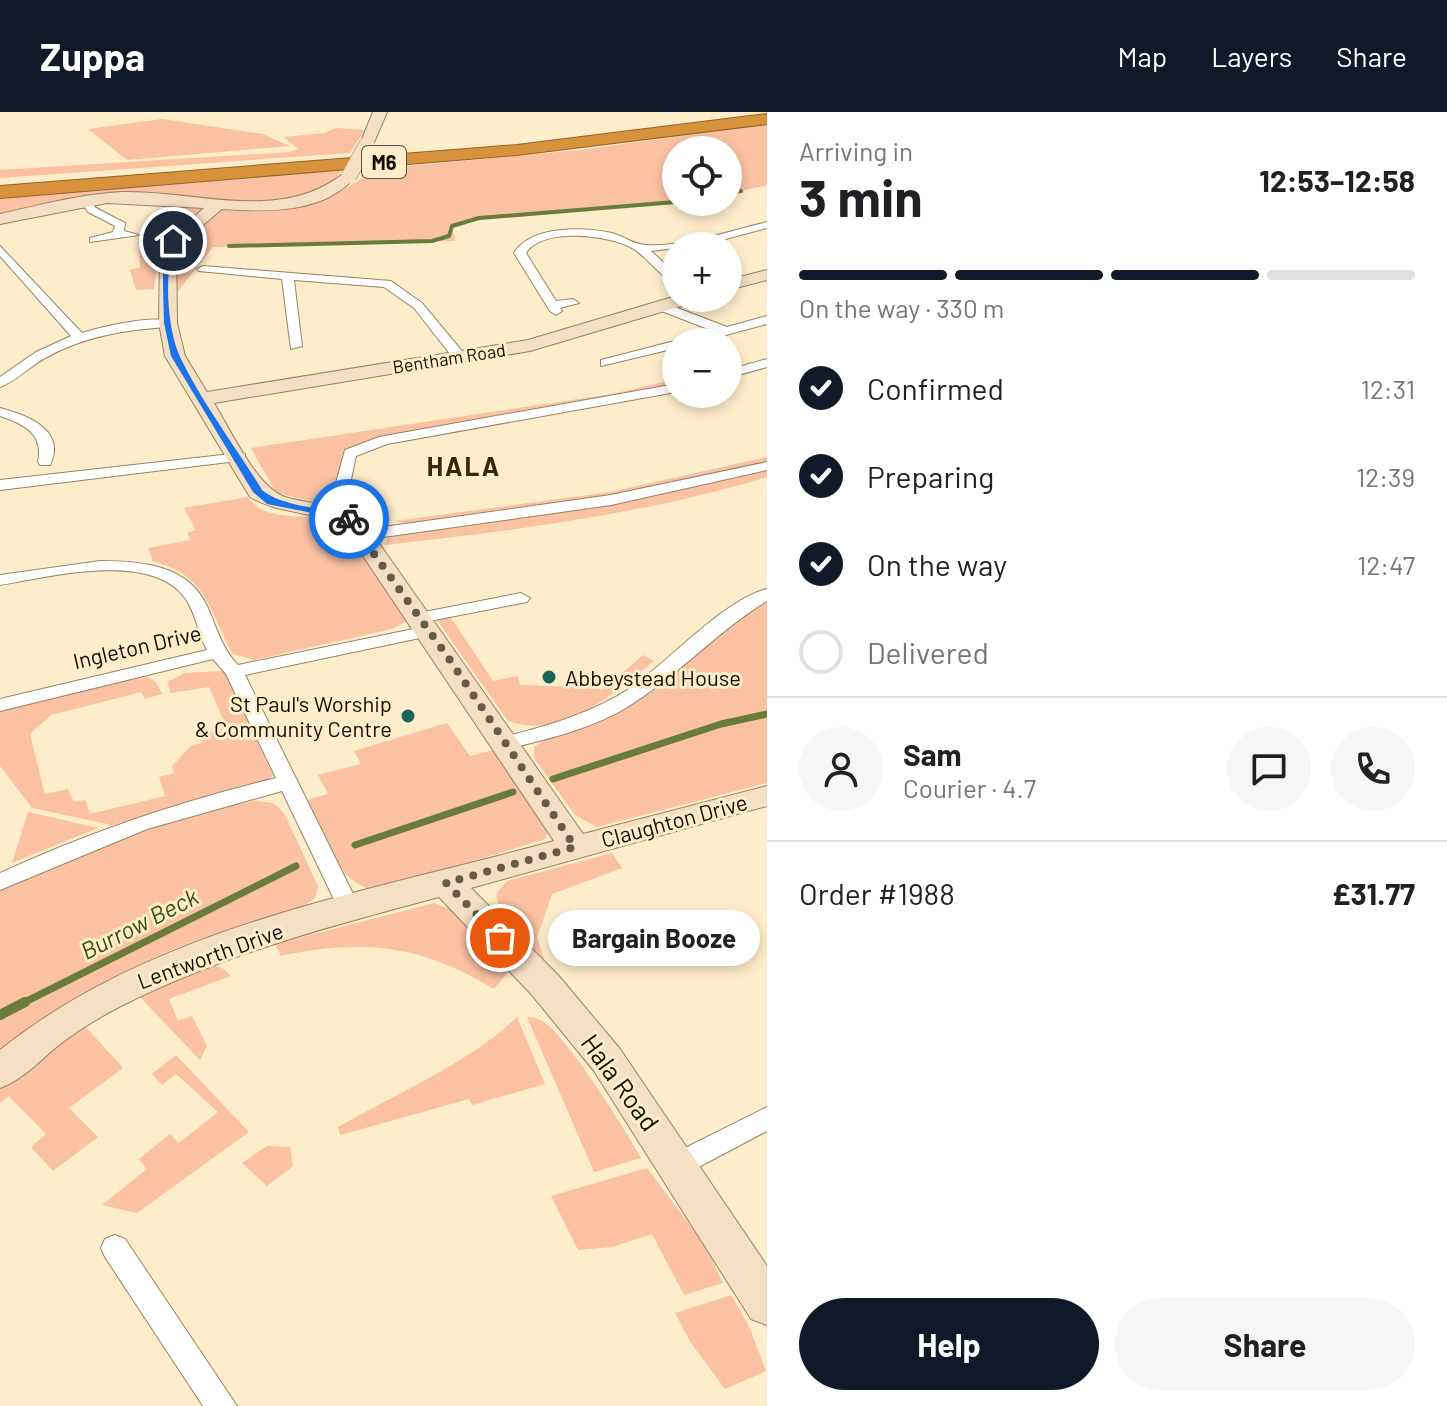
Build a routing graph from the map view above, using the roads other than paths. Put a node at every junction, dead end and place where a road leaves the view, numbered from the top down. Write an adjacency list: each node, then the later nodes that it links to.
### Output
1 (380, 112): 7 (street, bridge)
2 (745, 112): 4 (highway, M6)
3 (767, 119): 5 (highway, M6)
4 (0, 184)
5 (0, 192)
6 (84, 202): 7 (street); 9 (street); 10 (street)
7 (218, 204): 27 (street)
8 (129, 216): 10 (street)
9 (0, 219)
10 (111, 219): 12 (street)
11 (767, 225): 16 (street)
12 (118, 234): 13 (street); 14 (street)
13 (134, 235)
14 (94, 240)
15 (0, 249): 17 (street)
16 (642, 249): 19 (street); 23 (street)
17 (7, 265): 30 (street)
18 (203, 269): 21 (street)
19 (662, 271)
20 (767, 275): 22 (street)
21 (288, 276): 31 (street); 33 (street)
22 (742, 281)
23 (573, 303)
24 (662, 307): 33 (street, Bentham Road)
25 (676, 312): 28 (street)
26 (767, 320): 29 (street)
27 (168, 323): 30 (street); 39 (street)
28 (718, 328)
29 (737, 328)
30 (78, 336): 37 (street)
31 (300, 342)
32 (662, 348): 34 (street)
33 (459, 356): 39 (street, Bentham Road)
34 (606, 363)
35 (767, 363): 36 (street)
36 (742, 370)
37 (0, 383)
38 (662, 390): 45 (street)
39 (204, 399): 41 (street)
40 (0, 412): 42 (street)
41 (240, 457): 44 (street); 45 (street)
42 (45, 462)
43 (767, 466): 46 (street)
44 (0, 485)
45 (331, 512): 46 (street)
46 (362, 535): 50 (street)
47 (0, 580): 51 (street, Ingleton Drive)
48 (767, 594): 54 (street)
49 (521, 598): 50 (street)
50 (424, 624): 52 (street); 54 (street)
51 (217, 653): 52 (street); 53 (street, Ingleton Drive)
52 (234, 672): 55 (street)
53 (0, 705)
54 (507, 743): 57 (street)
55 (285, 783): 58 (street); 60 (street)
56 (767, 796): 57 (street, Claughton Drive)
57 (575, 847): 59 (street, Claughton Drive)
58 (0, 882)
59 (446, 883): 60 (street, Claughton Drive); 63 (street, Hala Road)
60 (349, 908): 61 (street, Lentworth Drive)
61 (0, 1072)
62 (767, 1118): 63 (street)
63 (679, 1164): 65 (street, Hala Road)
64 (115, 1248): 66 (street)
65 (767, 1304)
66 (221, 1406)

